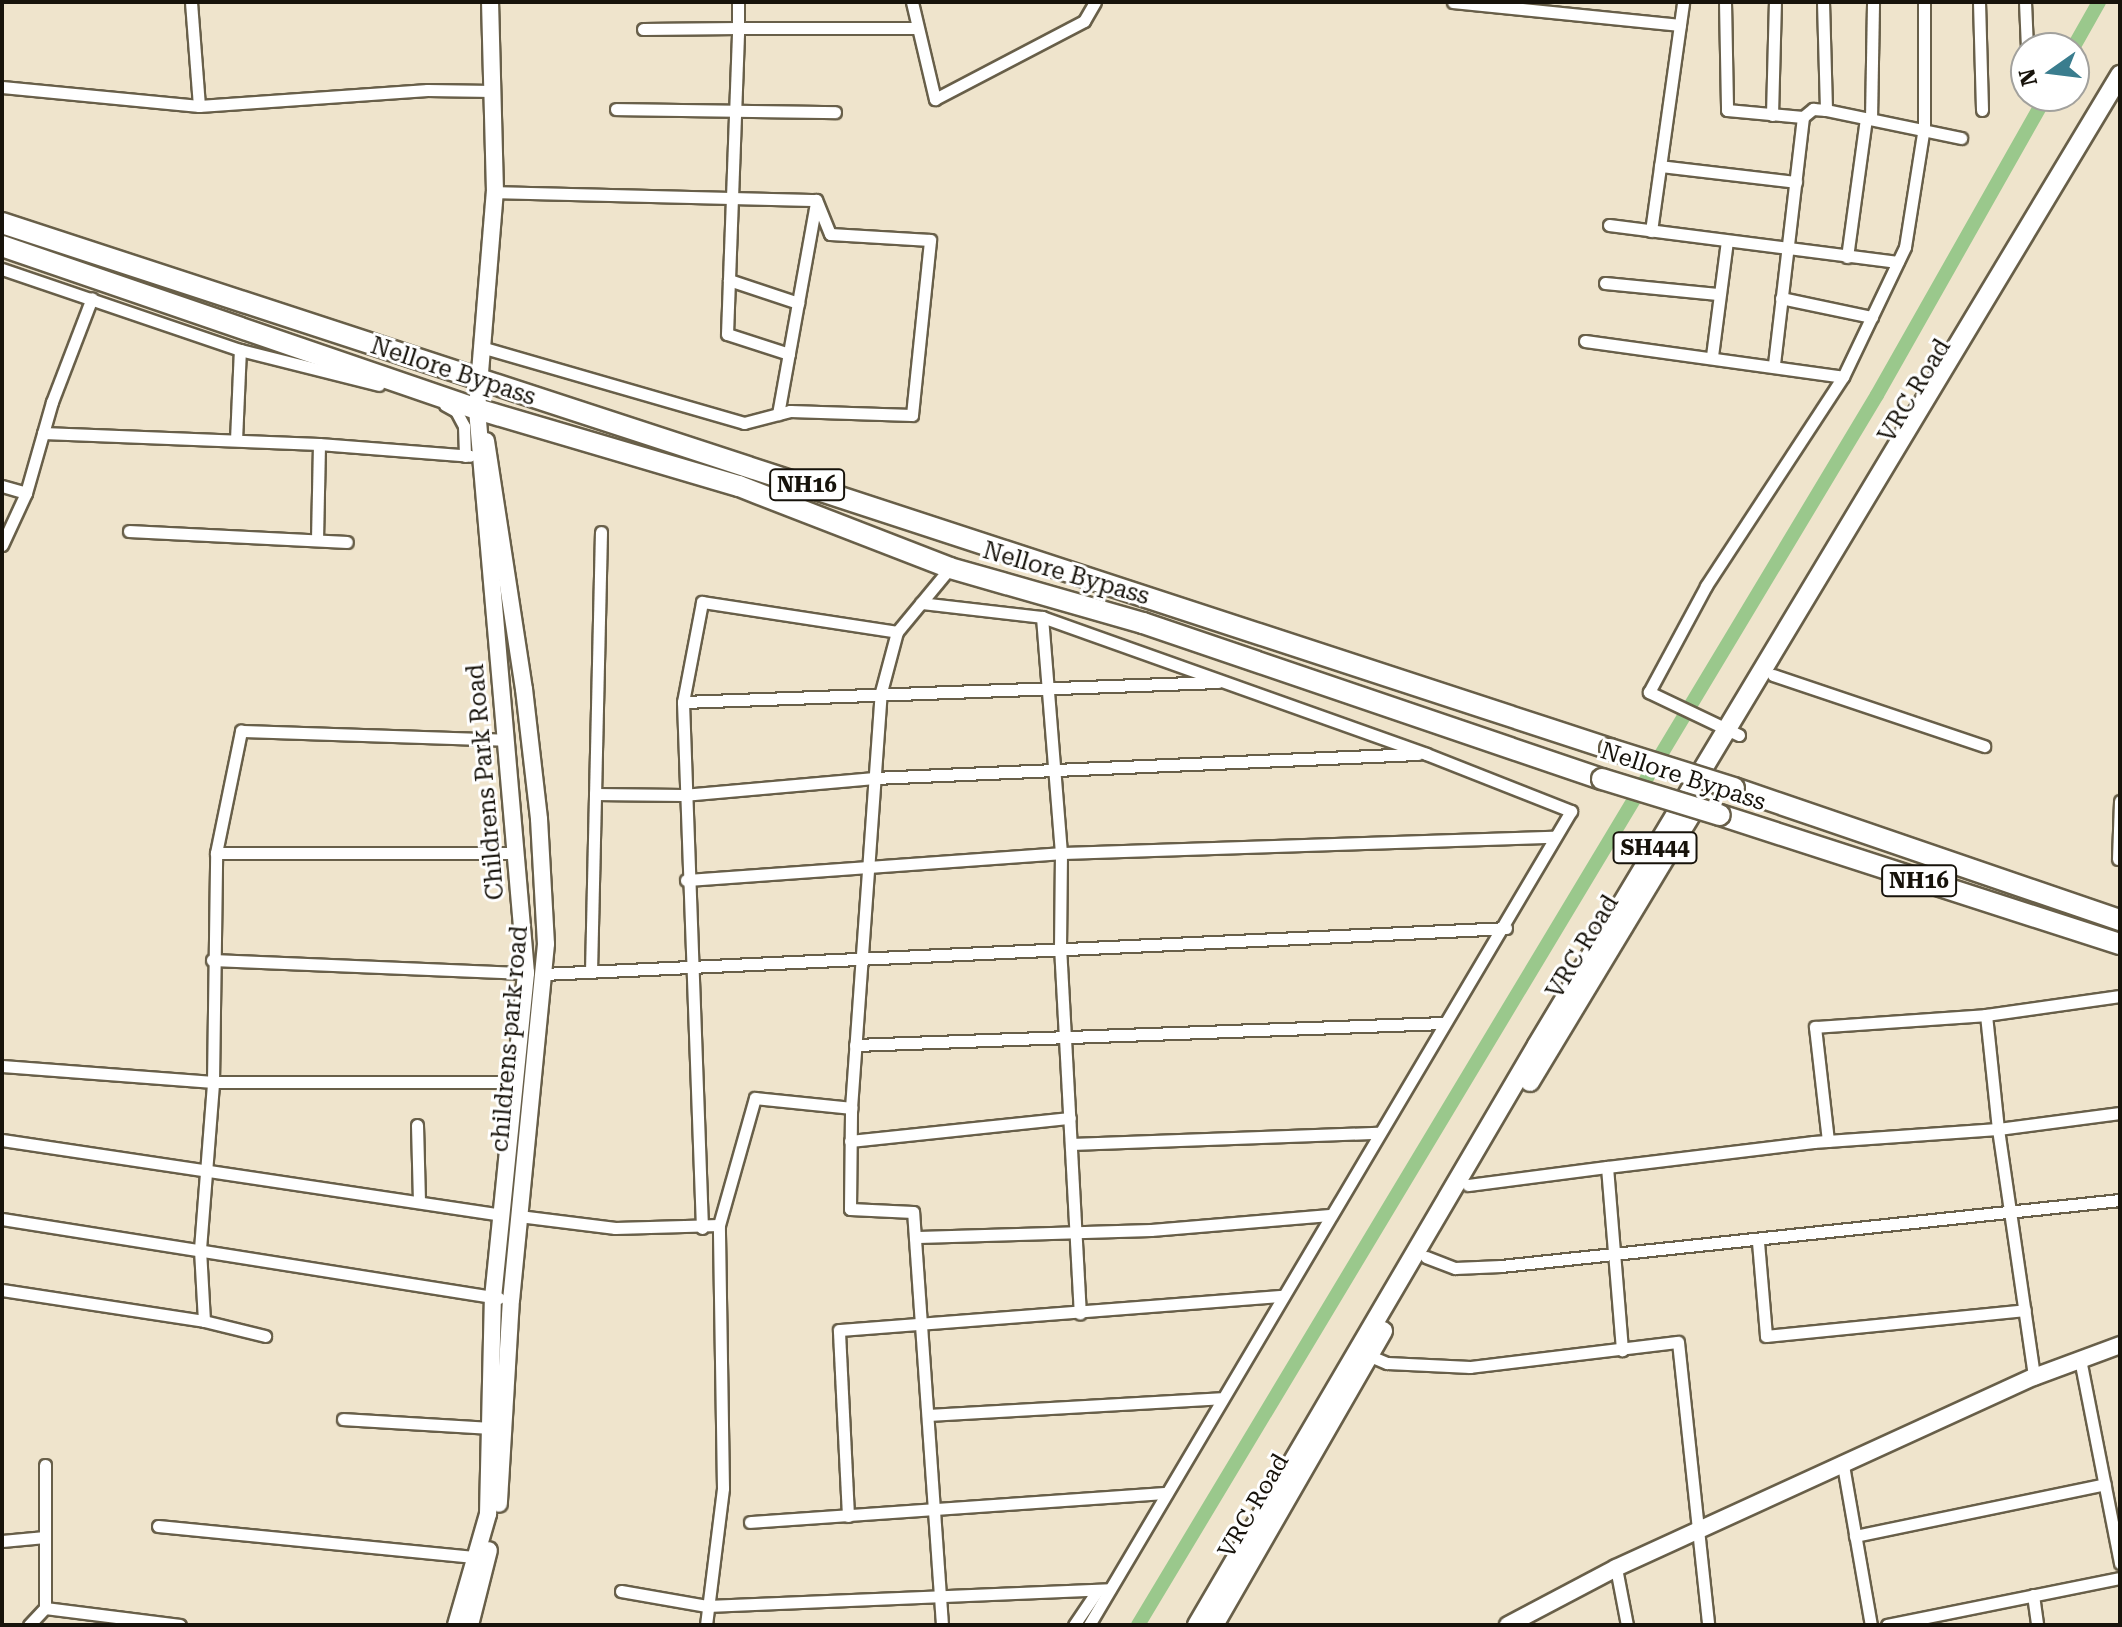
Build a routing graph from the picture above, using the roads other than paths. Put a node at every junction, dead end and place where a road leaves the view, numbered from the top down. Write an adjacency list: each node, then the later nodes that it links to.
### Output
1 (191, 2): 24 (street)
2 (490, 2): 22 (street, childrens park road)
3 (738, 2): 16 (street)
4 (912, 2): 17 (street)
5 (1095, 2): 17 (street)
6 (1453, 2): 15 (street)
7 (1683, 2): 15 (street)
8 (1725, 2): 30 (street)
9 (1775, 2): 30 (street)
10 (1823, 2): 27 (street)
11 (1873, 2): 32 (street)
12 (1924, 2): 33 (street)
13 (1979, 2): 28 (street)
14 (2025, 2): 19 (street)
15 (1680, 25): 35 (street)
16 (738, 28): 17 (street); 18 (street); 25 (street)
17 (917, 28)
18 (643, 29)
19 (2026, 32)
20 (2120, 75): 86 (main road, SH444)
21 (2, 87): 24 (street)
22 (493, 91): 24 (street); 37 (street, childrens park road)
23 (2120, 91): 81 (main road, VRC Road / SH444)
24 (199, 106)
25 (735, 107): 26 (street); 29 (street); 39 (street)
26 (616, 109)
27 (1826, 110): 31 (street); 32 (street)
28 (1982, 110)
29 (835, 112)
30 (1772, 115): 31 (street)
31 (1803, 117): 36 (street)
32 (1868, 119): 33 (street); 46 (street)
33 (1924, 127): 34 (street); 47 (street)
34 (1961, 138)
35 (1660, 166): 36 (street); 42 (street)
36 (1796, 182): 45 (street)
37 (495, 192): 39 (street); 57 (street, childrens park road)
38 (816, 200): 39 (street); 54 (street); 65 (street)
39 (733, 201): 49 (street)
40 (2, 223): 63 (highway, Nellore Bypass / NH16)
41 (1609, 225): 42 (street)
42 (1651, 231): 43 (street)
43 (1727, 241): 45 (street); 51 (street)
44 (2, 246): 64 (highway, Nellore Bypass / NH16)
45 (1788, 248): 46 (street); 53 (street)
46 (1847, 257): 47 (street)
47 (1898, 262): 55 (street)
48 (2, 269): 52 (street)
49 (729, 280): 54 (street); 59 (street)
50 (1605, 283): 51 (street)
51 (1717, 294): 60 (street)
52 (92, 298): 58 (street); 66 (street)
53 (1781, 298): 55 (street); 61 (street)
54 (798, 303): 59 (street)
55 (1872, 317): 62 (street)
56 (1585, 341): 60 (street)
57 (481, 347): 63 (street, childrens park road); 65 (street)
58 (240, 350): 67 (street); 69 (street)
59 (789, 354): 65 (street)
60 (1712, 356): 61 (street)
61 (1774, 363): 62 (street)
62 (1843, 377): 86 (street)
63 (478, 380): 64 (street, childrens park road); 102 (highway, Nellore Bypass / NH16, bridge)
64 (477, 409): 69 (street, childrens park road); 77 (highway, Nellore Bypass / NH16)
65 (778, 414)
66 (43, 433): 67 (street); 71 (street)
67 (236, 440): 68 (street)
68 (319, 444): 69 (street); 74 (street)
69 (479, 458): 87 (street, Childrens Park Road); 110 (street, childrens park road)
70 (2, 486): 71 (street)
71 (26, 493): 76 (street)
72 (129, 531): 74 (street)
73 (601, 532): 92 (street)
74 (317, 540): 75 (street)
75 (347, 542)
76 (2, 545)
77 (950, 568): 78 (street); 104 (highway, Nellore Bypass / NH16, bridge)
78 (921, 603): 79 (street); 80 (street)
79 (1042, 617): 82 (street); 83 (street)
80 (897, 632): 84 (street); 85 (street)
81 (1773, 675): 86 (main road, VRC Road / SH444); 88 (street)
82 (1225, 682): 83 (street); 89 (street)
83 (1051, 685): 84 (street); 90 (street)
84 (881, 692): 85 (street); 91 (street)
85 (683, 702): 93 (street)
86 (1734, 733): 131 (main road, VRC Road / SH444); 157 (main road, SH444)
87 (507, 740): 96 (street); 97 (street, Childrens Park Road)
88 (1984, 746)
89 (1426, 754): 90 (street); 95 (street)
90 (1055, 770): 91 (street); 98 (street)
91 (874, 778): 93 (street); 100 (street)
92 (595, 794): 93 (street); 109 (street)
93 (683, 795): 101 (street)
94 (2120, 801): 99 (street)
95 (1555, 837): 98 (street); 103 (street)
96 (216, 853): 97 (street); 107 (street)
97 (516, 853): 110 (street, Childrens Park Road)
98 (1061, 853): 100 (street); 105 (street)
99 (2118, 859)
100 (867, 868): 101 (street); 106 (street)
101 (686, 880): 108 (street)
102 (2120, 920)
103 (1506, 928): 105 (street); 113 (street)
104 (2120, 944)
105 (1060, 946): 106 (street); 114 (street)
106 (860, 956): 108 (street); 115 (street)
107 (212, 960): 110 (street); 117 (street)
108 (690, 969): 109 (street); 139 (street)
109 (591, 972): 110 (street)
110 (535, 973): 118 (street, Childrens Park Road); 136 (street, childrens park road)
111 (2120, 996): 112 (street)
112 (1986, 1015): 123 (street); 127 (street)
113 (1444, 1023): 114 (street); 124 (street)
114 (1066, 1037): 115 (street); 121 (street)
115 (855, 1045): 119 (street)
116 (2, 1066): 117 (street)
117 (213, 1082): 118 (street); 130 (street)
118 (515, 1082): 136 (street, Childrens Park Road)
119 (851, 1108): 126 (street); 138 (street)
120 (2120, 1113): 123 (street)
121 (1070, 1118): 126 (street); 128 (street)
122 (417, 1125): 133 (street)
123 (1998, 1129): 127 (street); 134 (street)
124 (1378, 1133): 128 (street); 135 (street)
125 (2, 1140): 130 (street)
126 (850, 1141): 141 (street)
127 (1828, 1141): 129 (street)
128 (1071, 1144): 140 (street)
129 (1607, 1167): 131 (street); 144 (street)
130 (204, 1168): 133 (street); 143 (street)
131 (1468, 1185): 145 (main road, VRC Road / SH444)
132 (2120, 1200): 134 (street)
133 (419, 1201): 136 (street)
134 (2011, 1212): 142 (street); 150 (street)
135 (1329, 1215): 140 (street); 147 (street)
136 (510, 1216): 139 (street); 148 (street, Childrens Park Road); 149 (street, childrens park road)
137 (2, 1219): 143 (street)
138 (719, 1225): 139 (street); 184 (street)
139 (702, 1228)
140 (1074, 1230): 141 (street); 151 (street)
141 (918, 1237): 153 (street)
142 (1758, 1242): 144 (street); 150 (street)
143 (200, 1249): 148 (street); 152 (street)
144 (1614, 1253): 145 (street); 156 (street)
145 (1426, 1257): 157 (main road, VRC Road / SH444)
146 (2, 1290): 152 (street)
147 (1281, 1296): 151 (street); 160 (street)
148 (493, 1298): 149 (street); 163 (street, Childrens Park Road)
149 (511, 1299): 190 (street, childrens park road)
150 (2025, 1310): 159 (street)
151 (1080, 1313): 153 (street)
152 (204, 1321): 154 (street)
153 (925, 1325): 161 (street); 169 (street)
154 (265, 1336)
155 (2120, 1345): 158 (street)
156 (1622, 1350): 157 (street); 172 (street)
157 (1363, 1353): 195 (main road, SH444); 196 (main road, VRC Road / SH444)
158 (2080, 1359): 159 (street); 166 (street)
159 (2034, 1377): 165 (street)
160 (1220, 1398): 161 (street); 167 (street)
161 (929, 1415): 168 (street)
162 (343, 1419): 163 (street)
163 (490, 1428): 176 (street, Childrens Park Road)
164 (45, 1465): 174 (street)
165 (1843, 1465): 172 (street); 173 (street)
166 (2105, 1484): 173 (street); 177 (street)
167 (1166, 1493): 168 (street); 180 (street)
168 (934, 1511): 169 (street); 183 (street)
169 (848, 1516): 170 (street)
170 (750, 1522)
171 (158, 1526): 176 (street)
172 (1697, 1531): 178 (street); 199 (street)
173 (1855, 1536): 200 (street)
174 (45, 1537): 175 (street); 185 (street)
175 (2, 1541)
176 (476, 1557): 189 (street, Childrens Park Road)
177 (2120, 1563)
178 (1616, 1568): 197 (street); 198 (street)
179 (2120, 1578): 182 (street)
180 (1104, 1590): 183 (street); 193 (street); 194 (street)
181 (621, 1591): 184 (street)
182 (2033, 1595): 201 (street); 202 (street)
183 (940, 1596): 184 (street); 192 (street)
184 (707, 1606): 191 (street)
185 (45, 1608): 186 (street); 187 (street)
186 (118, 1621): 188 (street)
187 (29, 1625)
188 (180, 1625)
189 (456, 1625)
190 (470, 1625)
191 (706, 1625)
192 (942, 1625)
193 (1074, 1625)
194 (1089, 1625)
195 (1197, 1625)
196 (1214, 1625)
197 (1508, 1625)
198 (1627, 1625)
199 (1708, 1625)
200 (1871, 1625)
201 (1887, 1625)
202 (2037, 1625)

